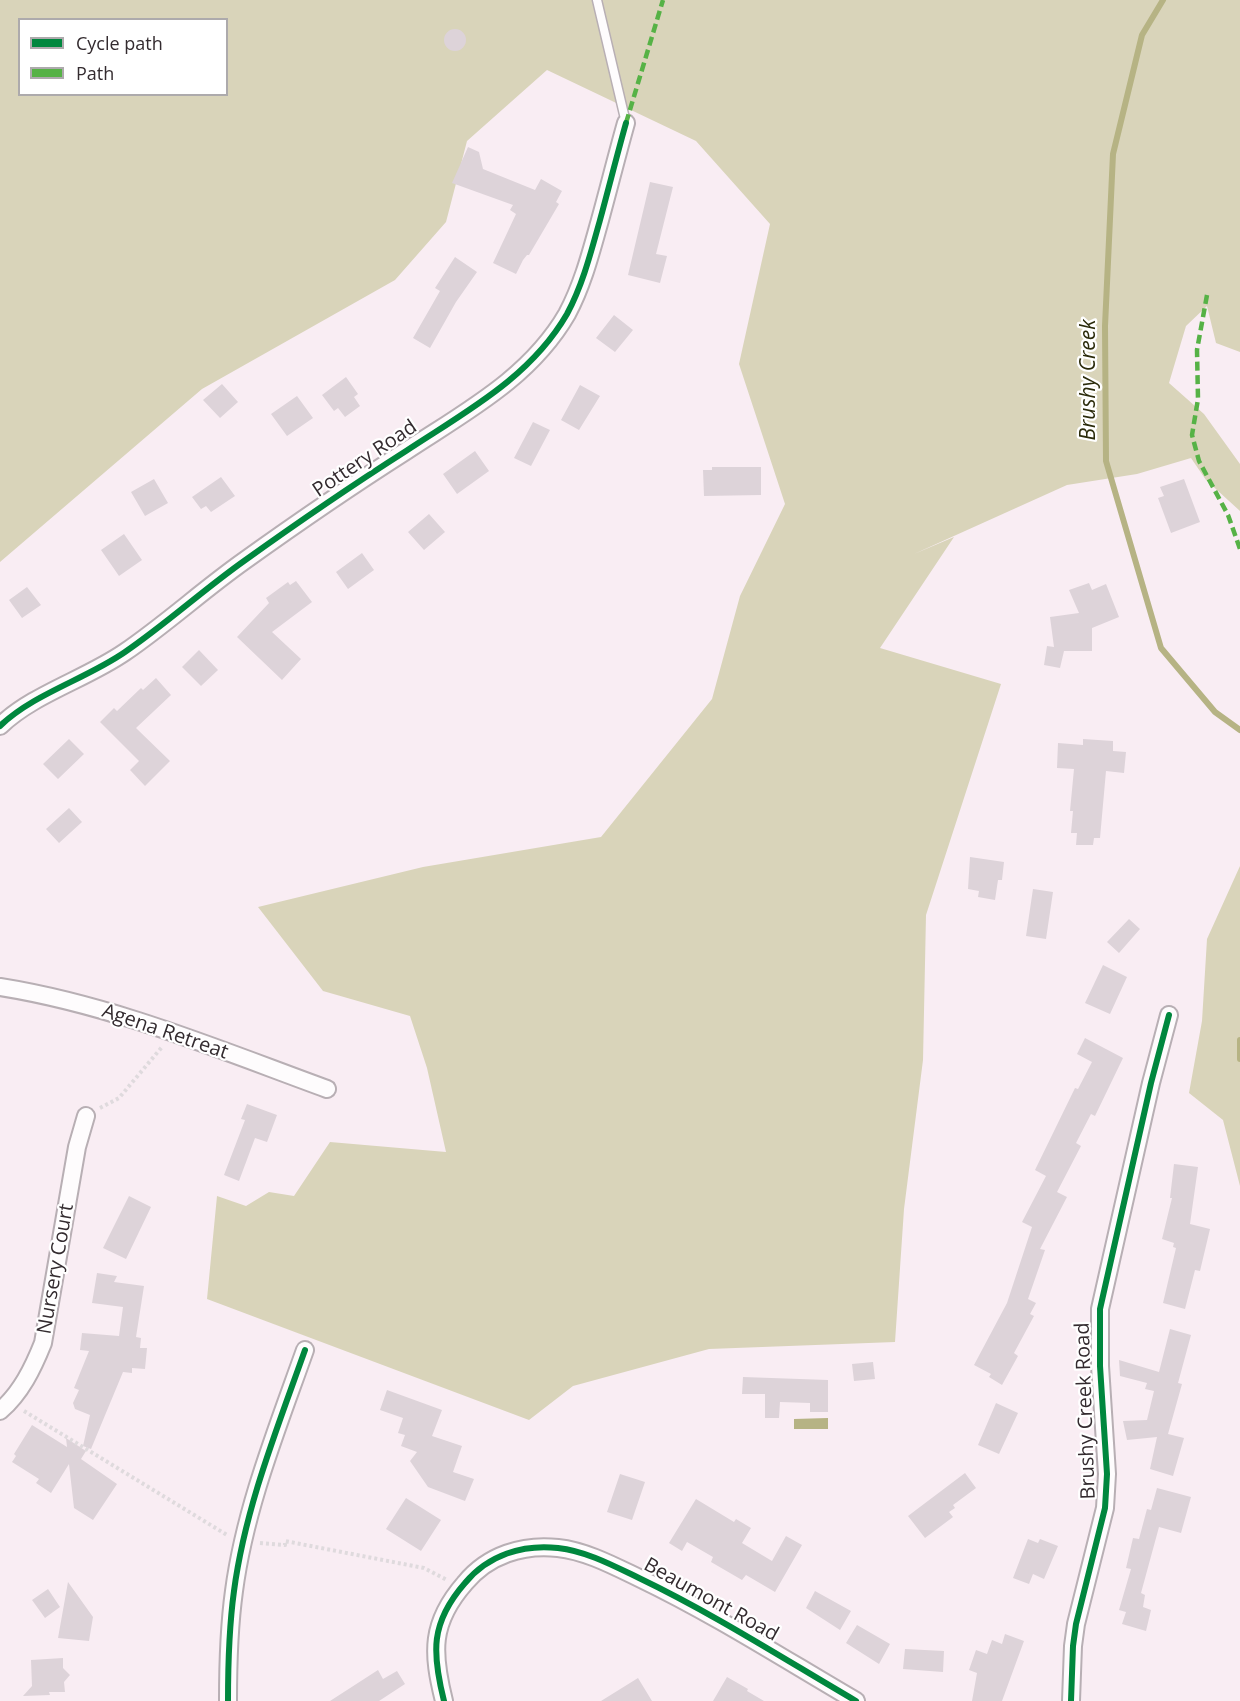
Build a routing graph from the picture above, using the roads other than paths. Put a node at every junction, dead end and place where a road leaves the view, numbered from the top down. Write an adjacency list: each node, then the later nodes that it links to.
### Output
1 (597, 0): 2 (lane)
2 (626, 123): 3 (street, Pottery Road)
3 (0, 726)
4 (0, 987): 6 (street, Agena Retreat)
5 (1169, 1015): 13 (street, Brushy Creek Road)
6 (327, 1089)
7 (86, 1116): 9 (street, Nursery Court)
8 (305, 1350): 10 (street)
9 (5, 1407)
10 (228, 1701)
11 (444, 1701): 12 (street, Beaumont Road)
12 (856, 1701)
13 (1071, 1701)

